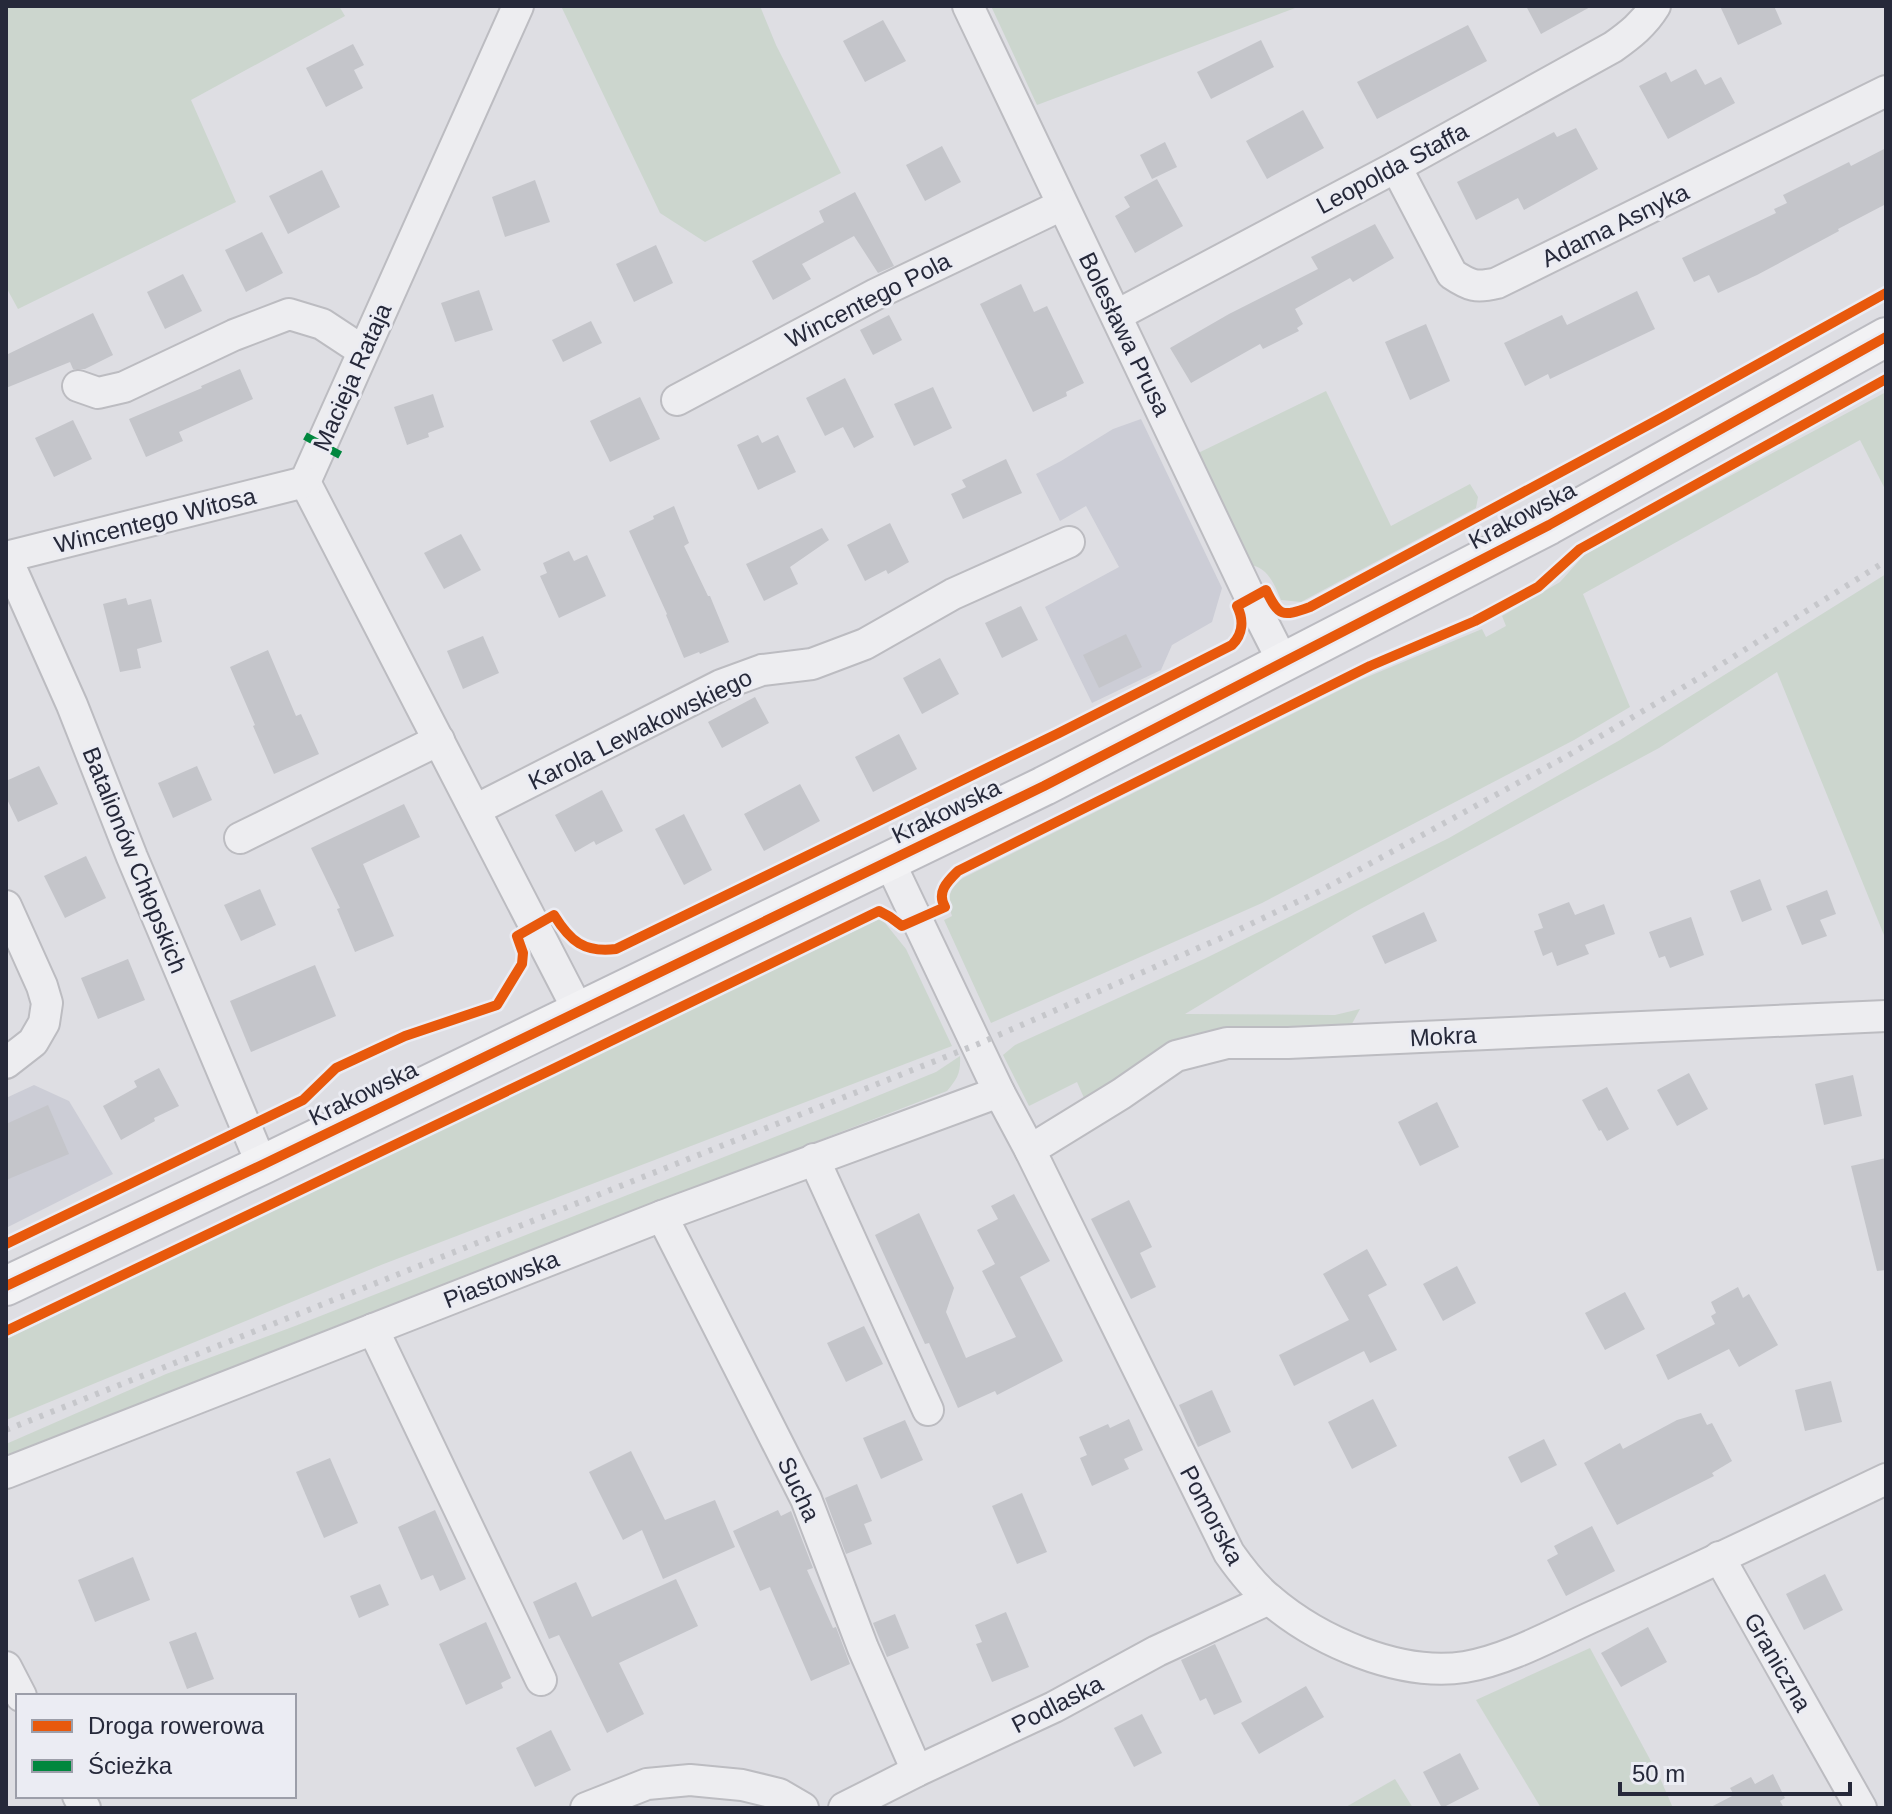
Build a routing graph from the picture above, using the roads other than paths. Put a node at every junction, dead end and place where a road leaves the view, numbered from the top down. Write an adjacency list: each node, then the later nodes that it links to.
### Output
1 (518, 6): 9 (street, Macieja Rataja)
2 (968, 6): 6 (street, Bolesława Prusa)
3 (1655, 6): 5 (street, Leopolda Staffa)
4 (1886, 91): 5 (street, Adama Asnyka)
5 (1396, 167): 7 (street, Leopolda Staffa)
6 (1062, 205): 7 (street, Bolesława Prusa); 11 (street, Wincentego Pola)
7 (1117, 315): 15 (street, Bolesława Prusa)
8 (1886, 337): 15 (main road, Krakowska)
9 (363, 351): 10 (street); 12 (street, Macieja Rataja)
10 (78, 386)
11 (677, 400)
12 (305, 482): 14 (street, Wincentego Witosa); 16 (street)
13 (1069, 542): 17 (street, Karola Lewakowskiego)
14 (6, 557): 27 (street, Batalionów Chłopskich)
15 (1283, 662): 19 (main road, Krakowska)
16 (439, 740): 17 (street); 18 (street)
17 (475, 810): 21 (street)
18 (240, 838)
19 (889, 861): 21 (main road, Krakowska); 24 (street, Pomorska)
20 (6, 906): 23 (street)
21 (579, 1012): 27 (main road, Krakowska)
22 (1886, 1016): 25 (street, Mokra)
23 (6, 1063)
24 (999, 1092): 25 (street, Pomorska); 26 (street, Piastowska)
25 (1030, 1150): 35 (street, Pomorska)
26 (814, 1159): 28 (street, Piastowska); 31 (street)
27 (262, 1165): 29 (main road, Krakowska)
28 (662, 1216): 30 (street, Piastowska); 39 (street, Sucha)
29 (6, 1286)
30 (373, 1329): 32 (street, Piastowska); 37 (street)
31 (928, 1410)
32 (6, 1473)
33 (1886, 1479): 34 (street, Pomorska)
34 (1719, 1557): 35 (street, Pomorska); 43 (street, Graniczna)
35 (1269, 1599): 39 (street, Podlaska)
36 (6, 1667): 38 (street)
37 (541, 1680)
38 (20, 1694)
39 (917, 1771): 42 (street, Podlaska)
40 (586, 1808): 41 (street)
41 (803, 1808)
42 (844, 1808)
43 (1861, 1808)

